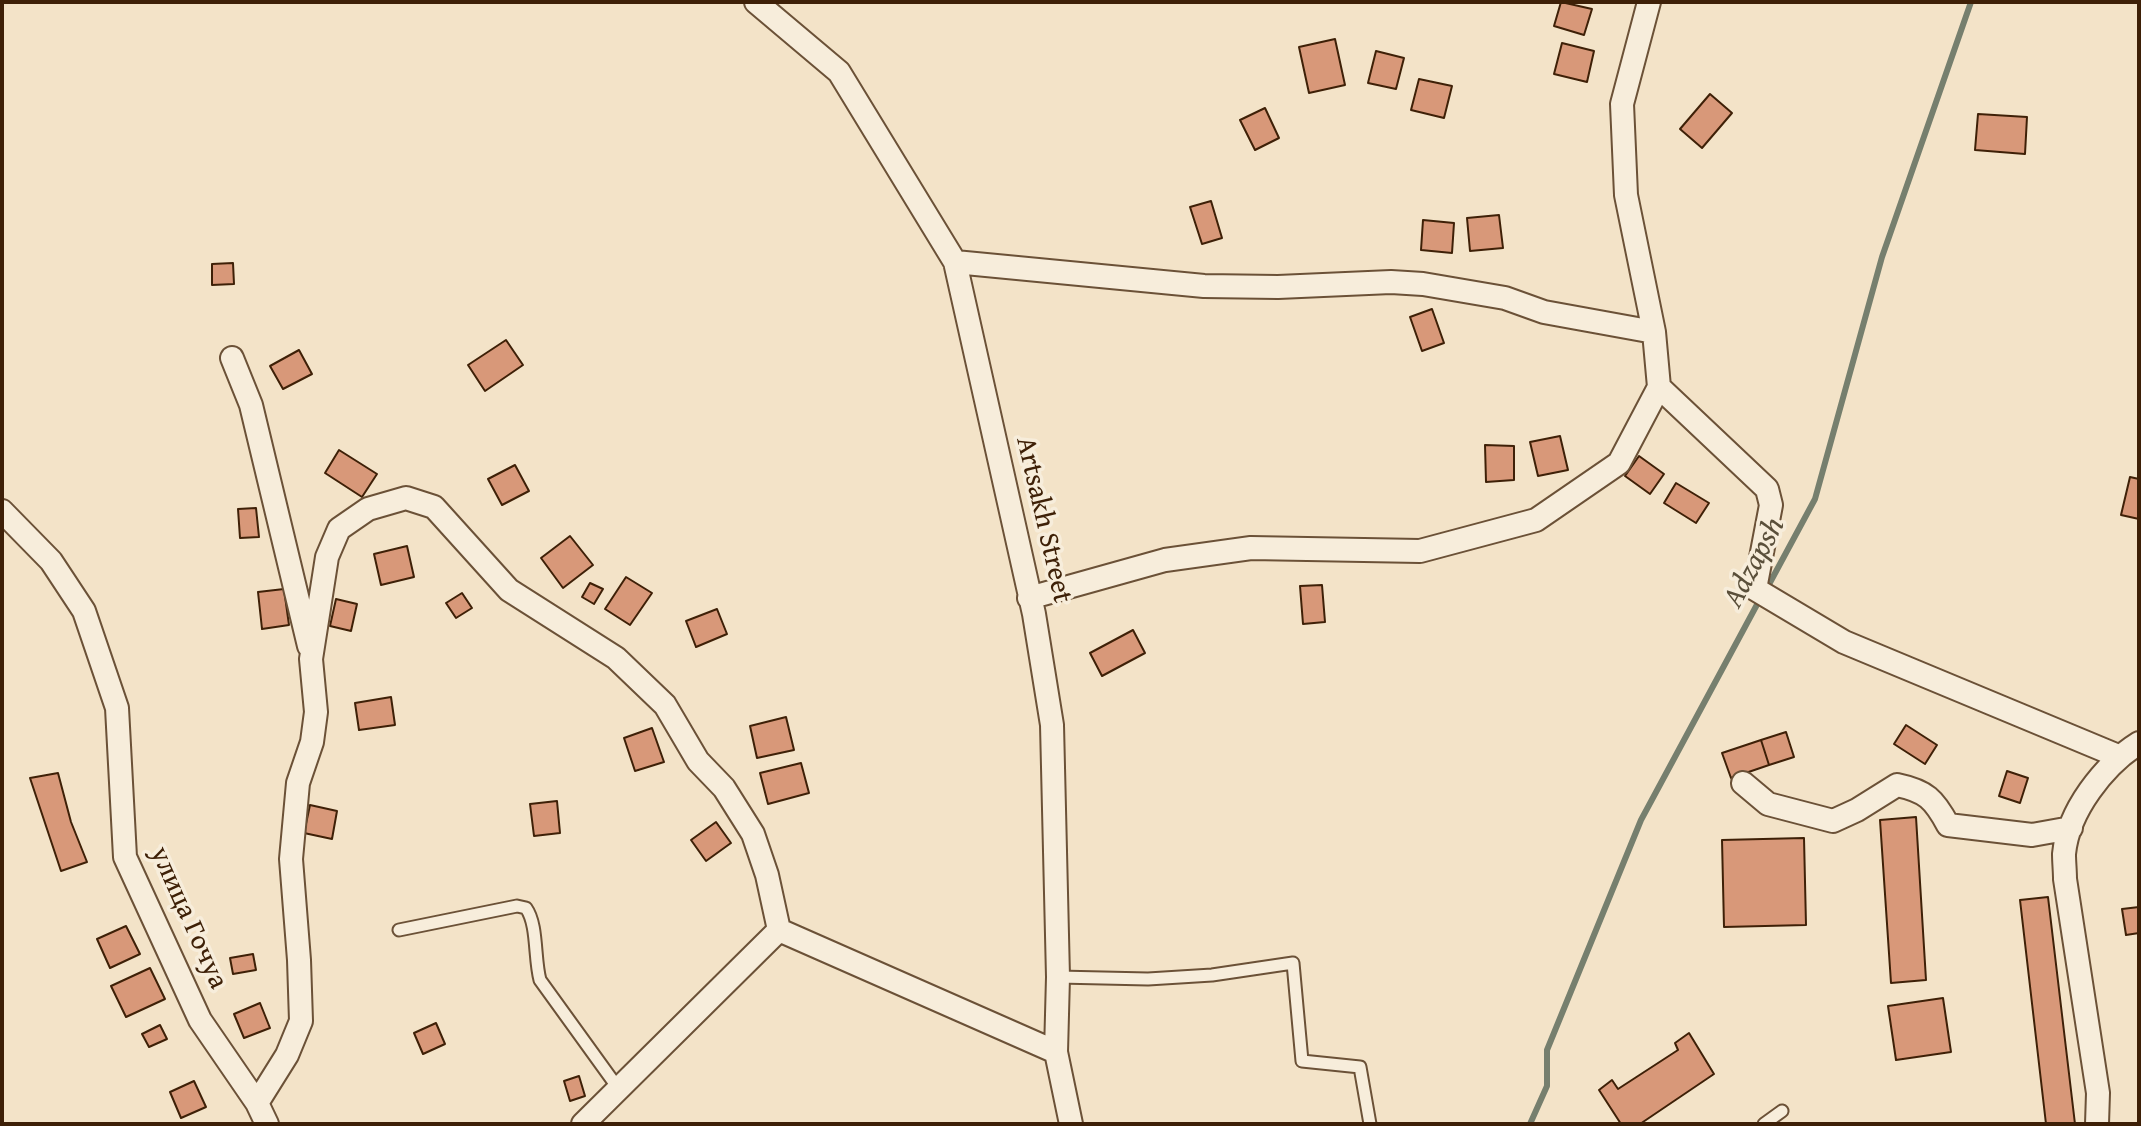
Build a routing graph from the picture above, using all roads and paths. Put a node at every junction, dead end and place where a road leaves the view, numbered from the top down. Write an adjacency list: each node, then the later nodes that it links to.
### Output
1 (756, 2): 3 (street, Artsakh Street)
2 (1649, 2): 4 (street)
3 (955, 262): 4 (street); 8 (street, Artsakh Street)
4 (1654, 332): 6 (street)
5 (232, 358): 9 (street)
6 (1659, 387): 8 (street); 11 (street)
7 (2, 511): 19 (street, улица Гочуа)
8 (1029, 598): 16 (street, Artsakh Street)
9 (311, 659): 15 (street); 19 (street)
10 (2139, 743): 11 (street)
11 (2118, 756): 13 (street)
12 (1743, 783): 13 (street)
13 (2071, 828): 26 (street)
14 (399, 930): 18 (lane)
15 (779, 930): 17 (street); 18 (street)
16 (1058, 977): 17 (street, Artsakh Street); 24 (lane)
17 (1056, 1052): 23 (street, Artsakh Street)
18 (618, 1088): 22 (street)
19 (257, 1103): 21 (street, улица Гочуа)
20 (1782, 1111): 25 (lane)
21 (267, 1124)
22 (583, 1124)
23 (1071, 1124)
24 (1370, 1124)
25 (1764, 1124)
26 (2097, 1124)

